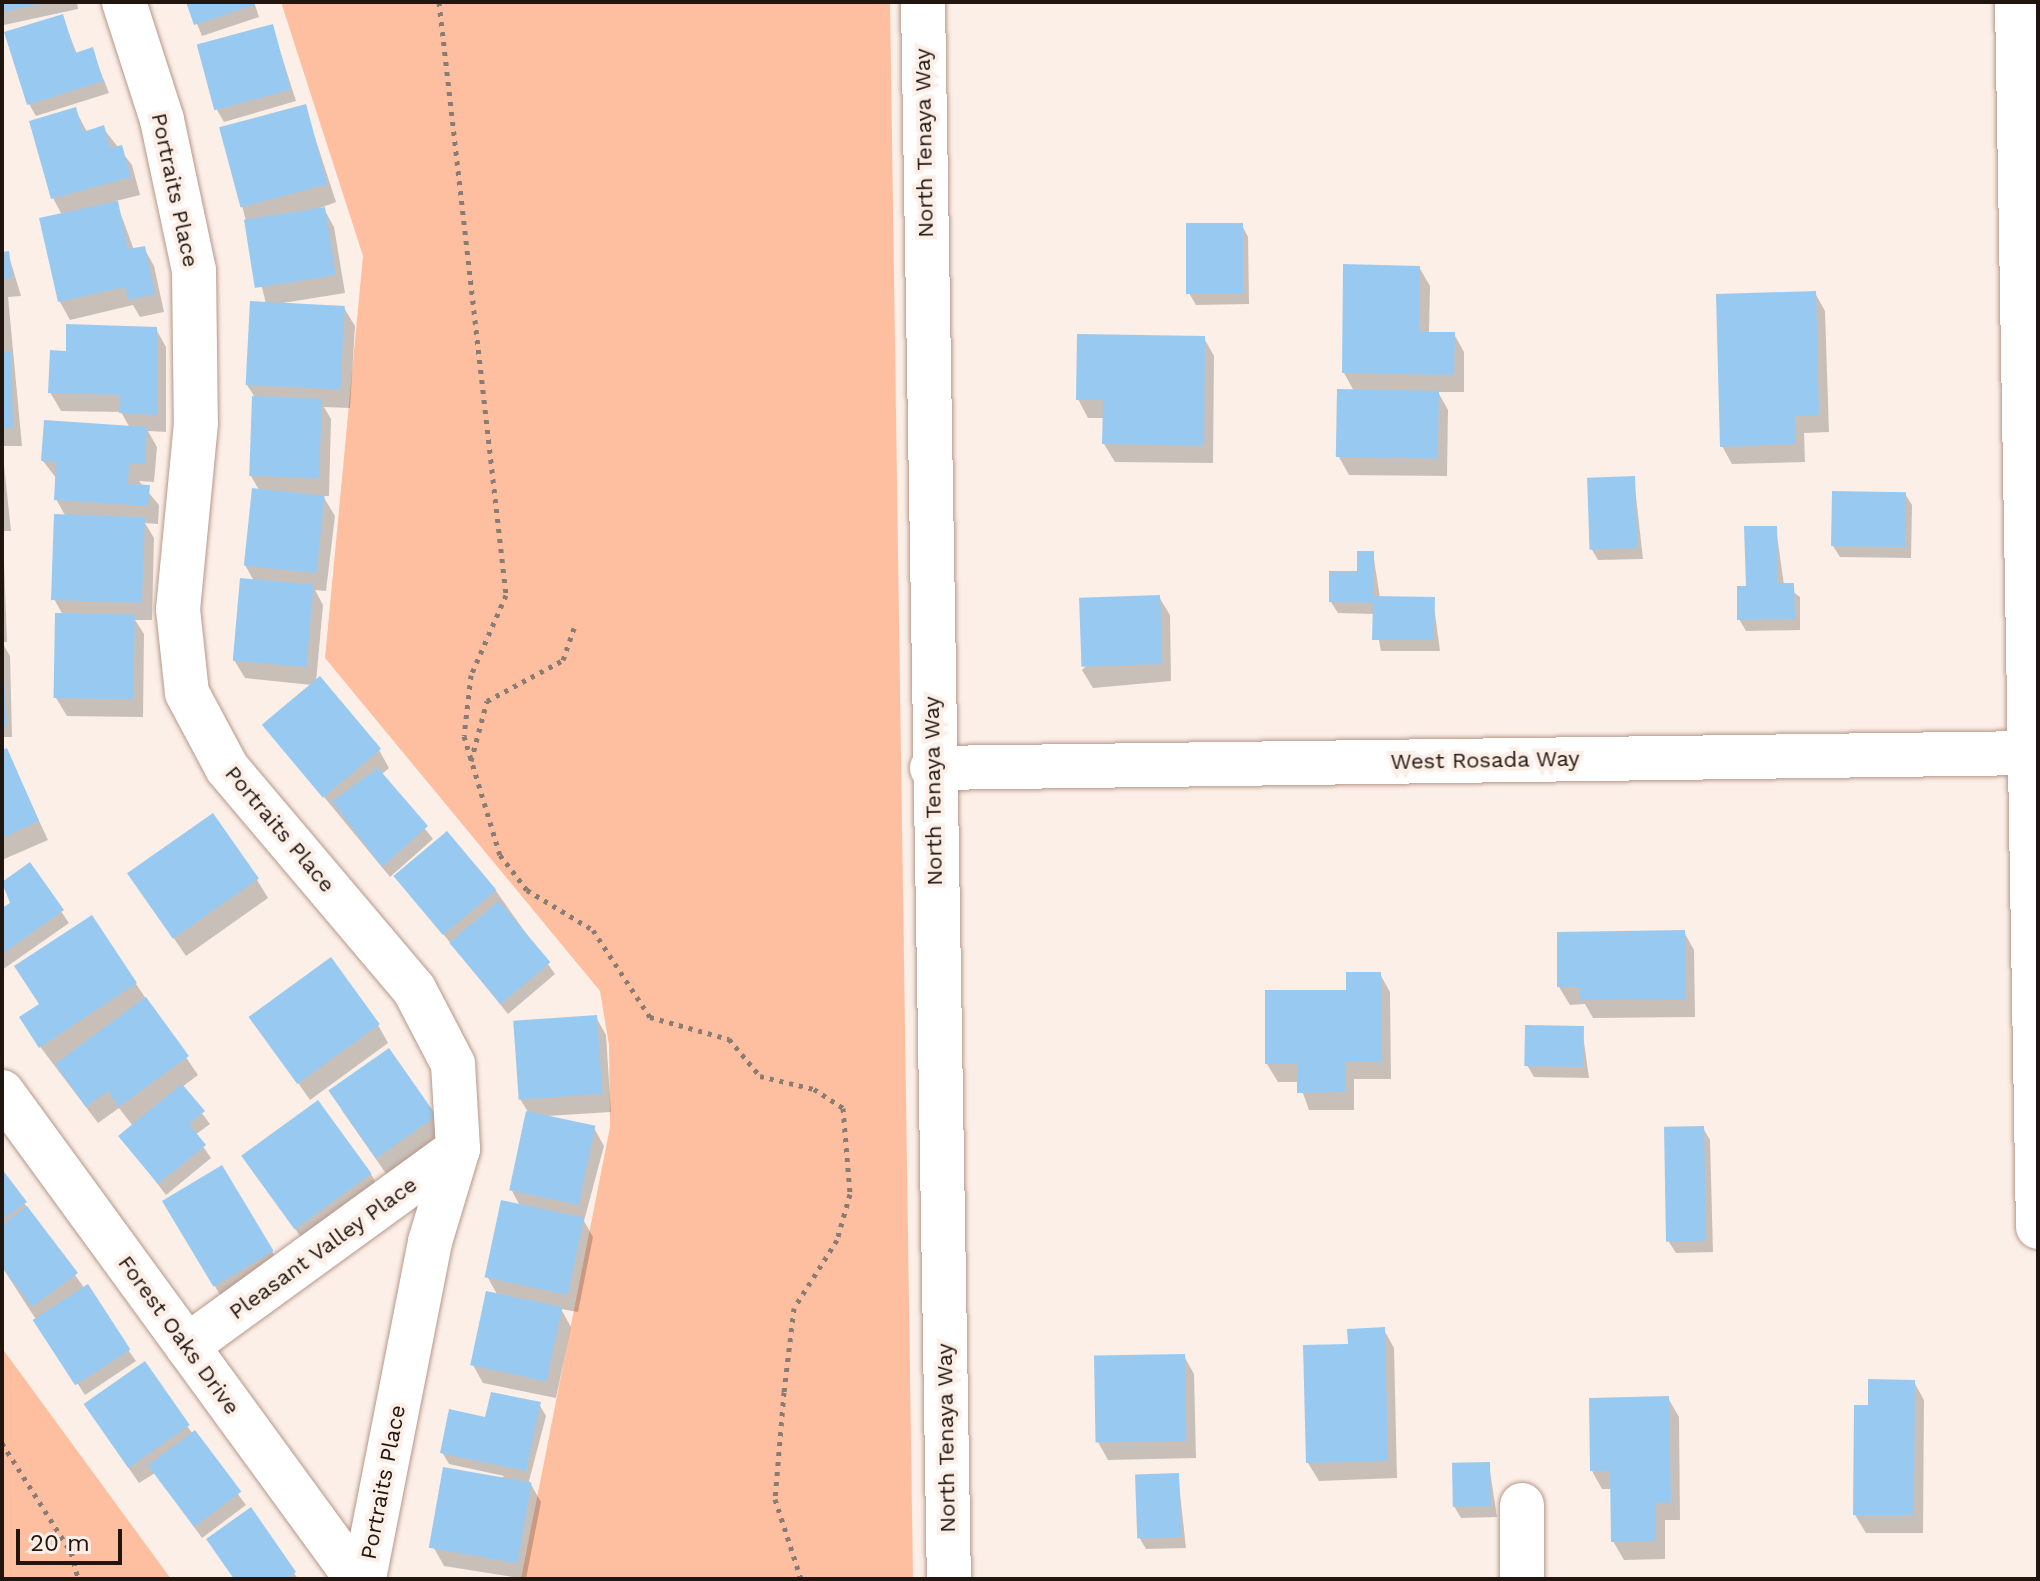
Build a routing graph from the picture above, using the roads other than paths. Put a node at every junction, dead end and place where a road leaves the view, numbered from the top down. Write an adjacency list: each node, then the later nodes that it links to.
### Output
1 (124, 2): 9 (street, Portraits Place)
2 (923, 2): 7 (street, North Tenaya Way)
3 (2017, 2): 4 (street)
4 (2029, 193): 5 (street)
5 (2031, 448): 6 (street)
6 (2034, 753): 7 (street, West Rosada Way); 10 (street)
7 (932, 768): 15 (street, North Tenaya Way)
8 (2, 1092): 11 (street, Forest Oaks Drive)
9 (458, 1149): 11 (street, Pleasant Valley Place); 14 (street, Portraits Place)
10 (2038, 1227)
11 (187, 1346): 13 (street, Forest Oaks Drive)
12 (1522, 1505): 16 (street)
13 (357, 1579)
14 (364, 1579)
15 (949, 1579)
16 (1522, 1579)

